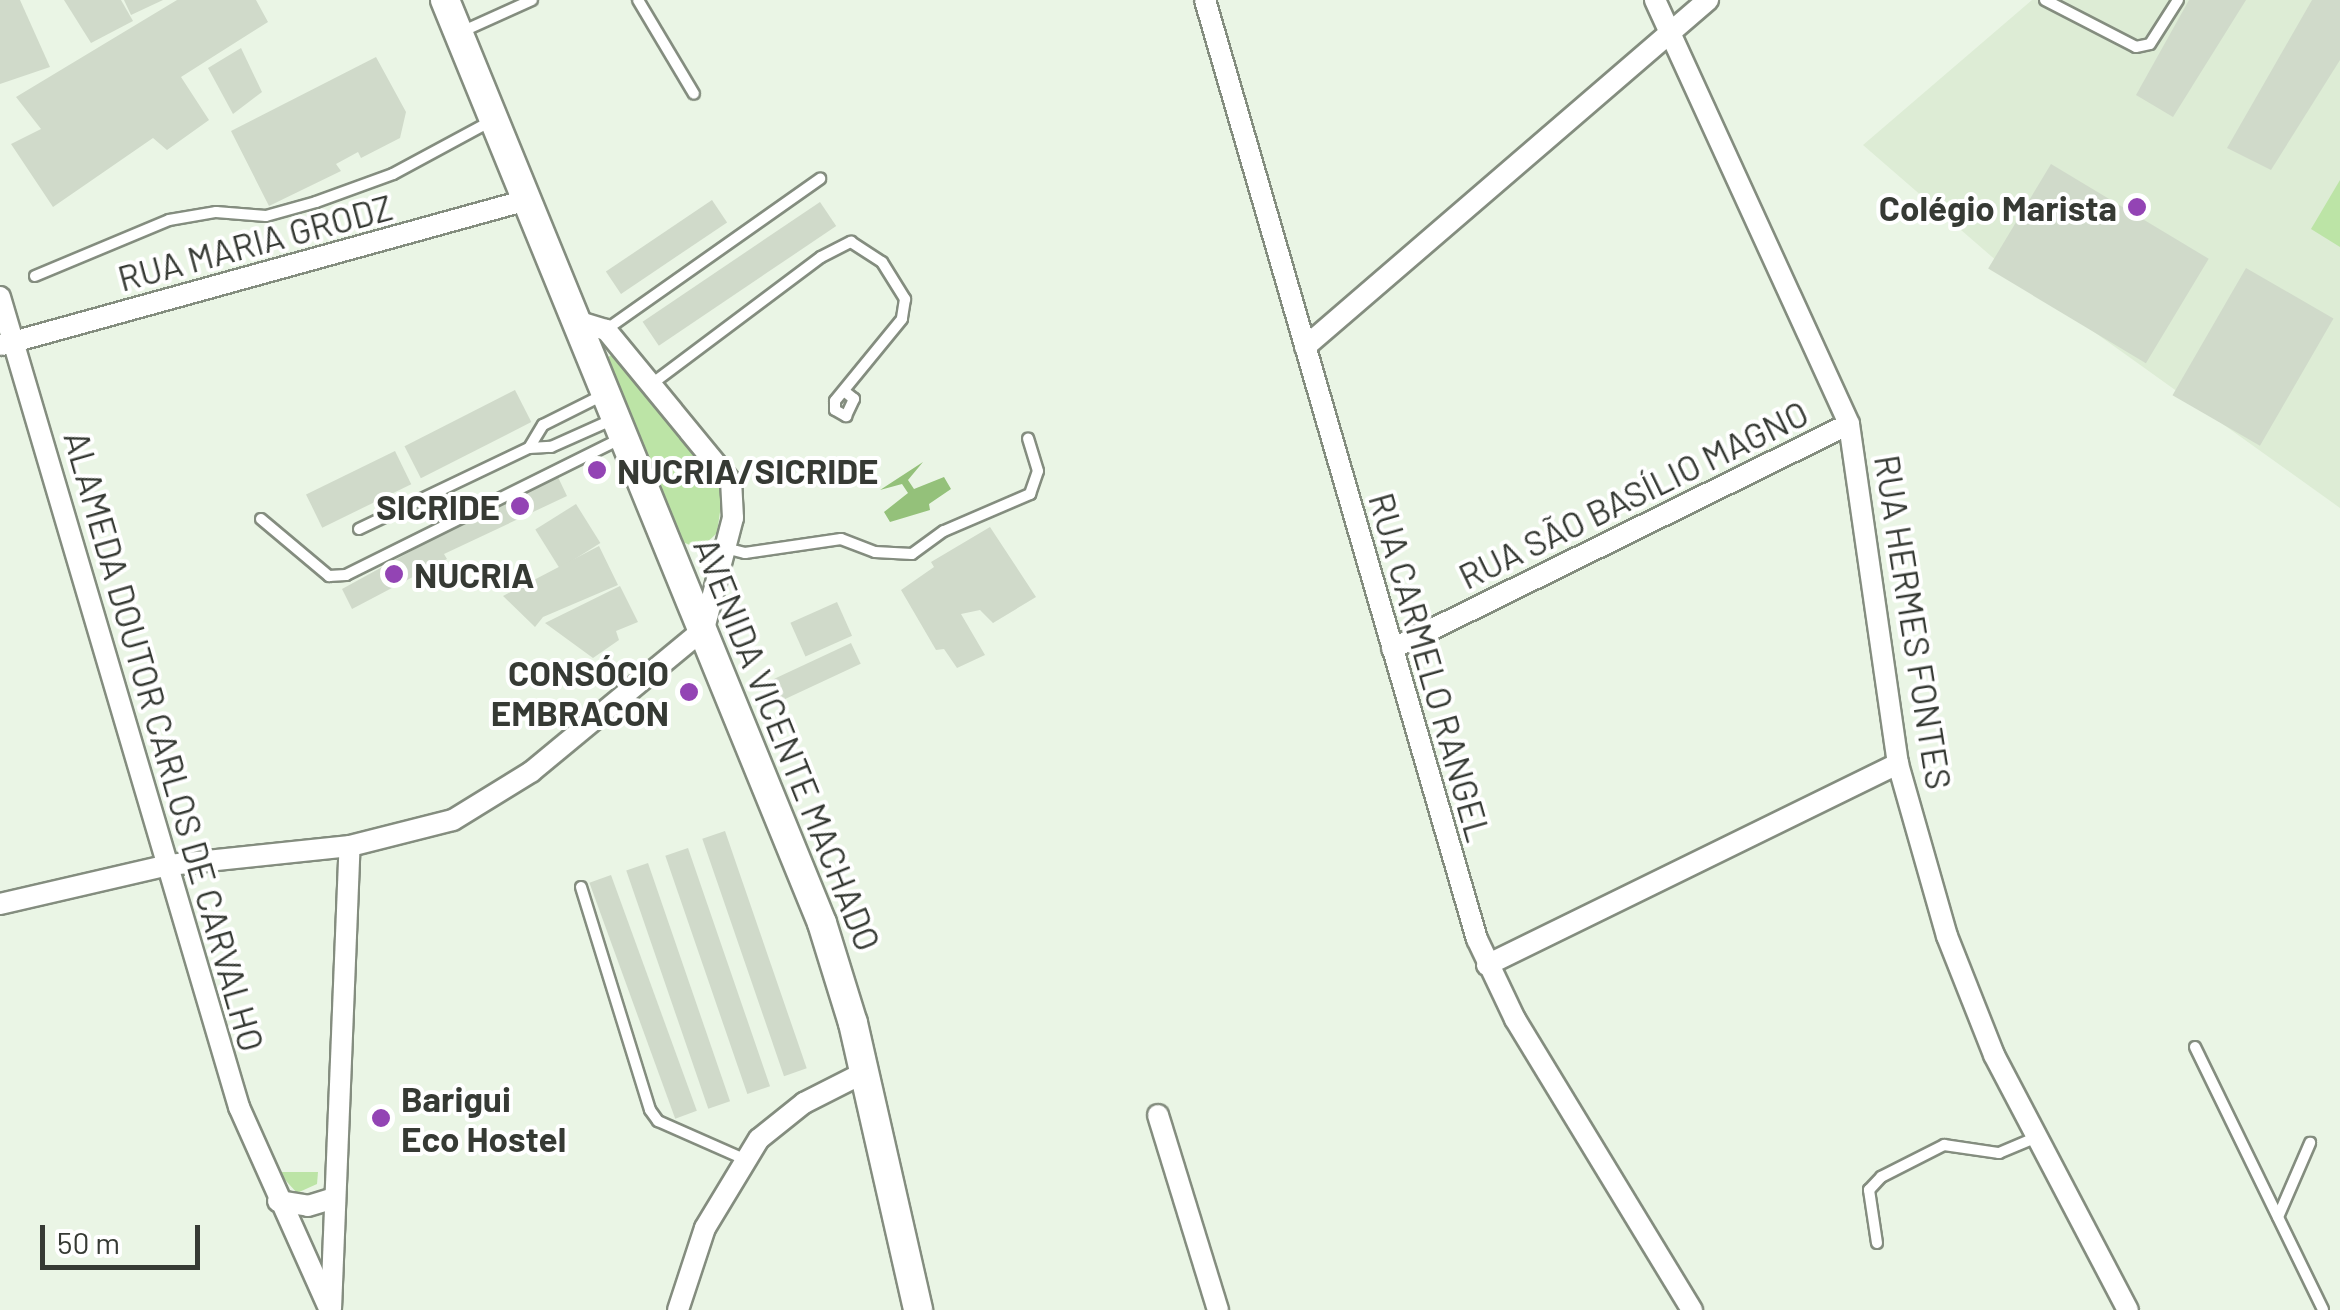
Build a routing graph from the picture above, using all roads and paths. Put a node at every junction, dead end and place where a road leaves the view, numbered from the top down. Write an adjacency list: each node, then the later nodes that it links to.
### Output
1 (444, 0): 9 (street, AVENIDA VICENTE MACHADO)
2 (532, 0): 9 (lane)
3 (638, 0): 11 (lane)
4 (1205, 0): 20 (street, RUA CARMELO RANGEL)
5 (1654, 0): 10 (street, RUA HERMES FONTES)
6 (1708, 0): 10 (street)
7 (2046, 0): 8 (lane)
8 (2178, 0)
9 (458, 33): 12 (street, AVENIDA VICENTE MACHADO)
10 (1667, 34): 20 (street); 24 (street, RUA HERMES FONTES)
11 (694, 94)
12 (494, 119): 14 (street, AVENIDA VICENTE MACHADO); 15 (lane)
13 (820, 179): 18 (lane)
14 (527, 200): 17 (street, AVENIDA VICENTE MACHADO); 19 (street, RUA MARIA GRODZ)
15 (36, 276)
16 (0, 296): 19 (street, ALAMEDA DOUTOR CARLOS DE CARVALHO)
17 (577, 321): 18 (street); 23 (street, AVENIDA VICENTE MACHADO)
18 (606, 330): 21 (street)
19 (7, 344): 34 (street, ALAMEDA DOUTOR CARLOS DE CARVALHO)
20 (1305, 348): 31 (street, RUA CARMELO RANGEL)
21 (653, 384): 22 (lane); 29 (street)
22 (844, 391)
23 (616, 416): 26 (lane); 26 (lane); 27 (lane); 30 (street, AVENIDA VICENTE MACHADO)
24 (1849, 424): 31 (street, RUA SÃO BASÍLIO MAGNO); 32 (street, RUA HERMES FONTES)
25 (1028, 439): 29 (lane)
26 (529, 448): 28 (lane)
27 (261, 519)
28 (358, 529)
29 (725, 548): 30 (street)
30 (704, 629): 33 (street); 39 (street, AVENIDA VICENTE MACHADO)
31 (1392, 649): 37 (street, RUA CARMELO RANGEL)
32 (1898, 764): 37 (street); 41 (street, RUA HERMES FONTES)
33 (350, 846): 34 (street); 44 (street)
34 (169, 864): 36 (street); 45 (street, ALAMEDA DOUTOR CARLOS DE CARVALHO)
35 (581, 887): 43 (lane)
36 (0, 904)
37 (1487, 965): 52 (street, RUA CARMELO RANGEL)
38 (2194, 1047): 46 (lane)
39 (864, 1072): 43 (street); 50 (street, AVENIDA VICENTE MACHADO)
40 (1158, 1115): 51 (street)
41 (2037, 1137): 47 (lane); 53 (street, RUA HERMES FONTES)
42 (2310, 1143): 46 (lane)
43 (744, 1158): 49 (street)
44 (335, 1198): 45 (street); 48 (street)
45 (278, 1201): 48 (street, ALAMEDA DOUTOR CARLOS DE CARVALHO)
46 (2278, 1217): 54 (lane)
47 (1876, 1243)
48 (330, 1310)
49 (678, 1310)
50 (918, 1310)
51 (1218, 1310)
52 (1692, 1310)
53 (2128, 1310)
54 (2324, 1310)

